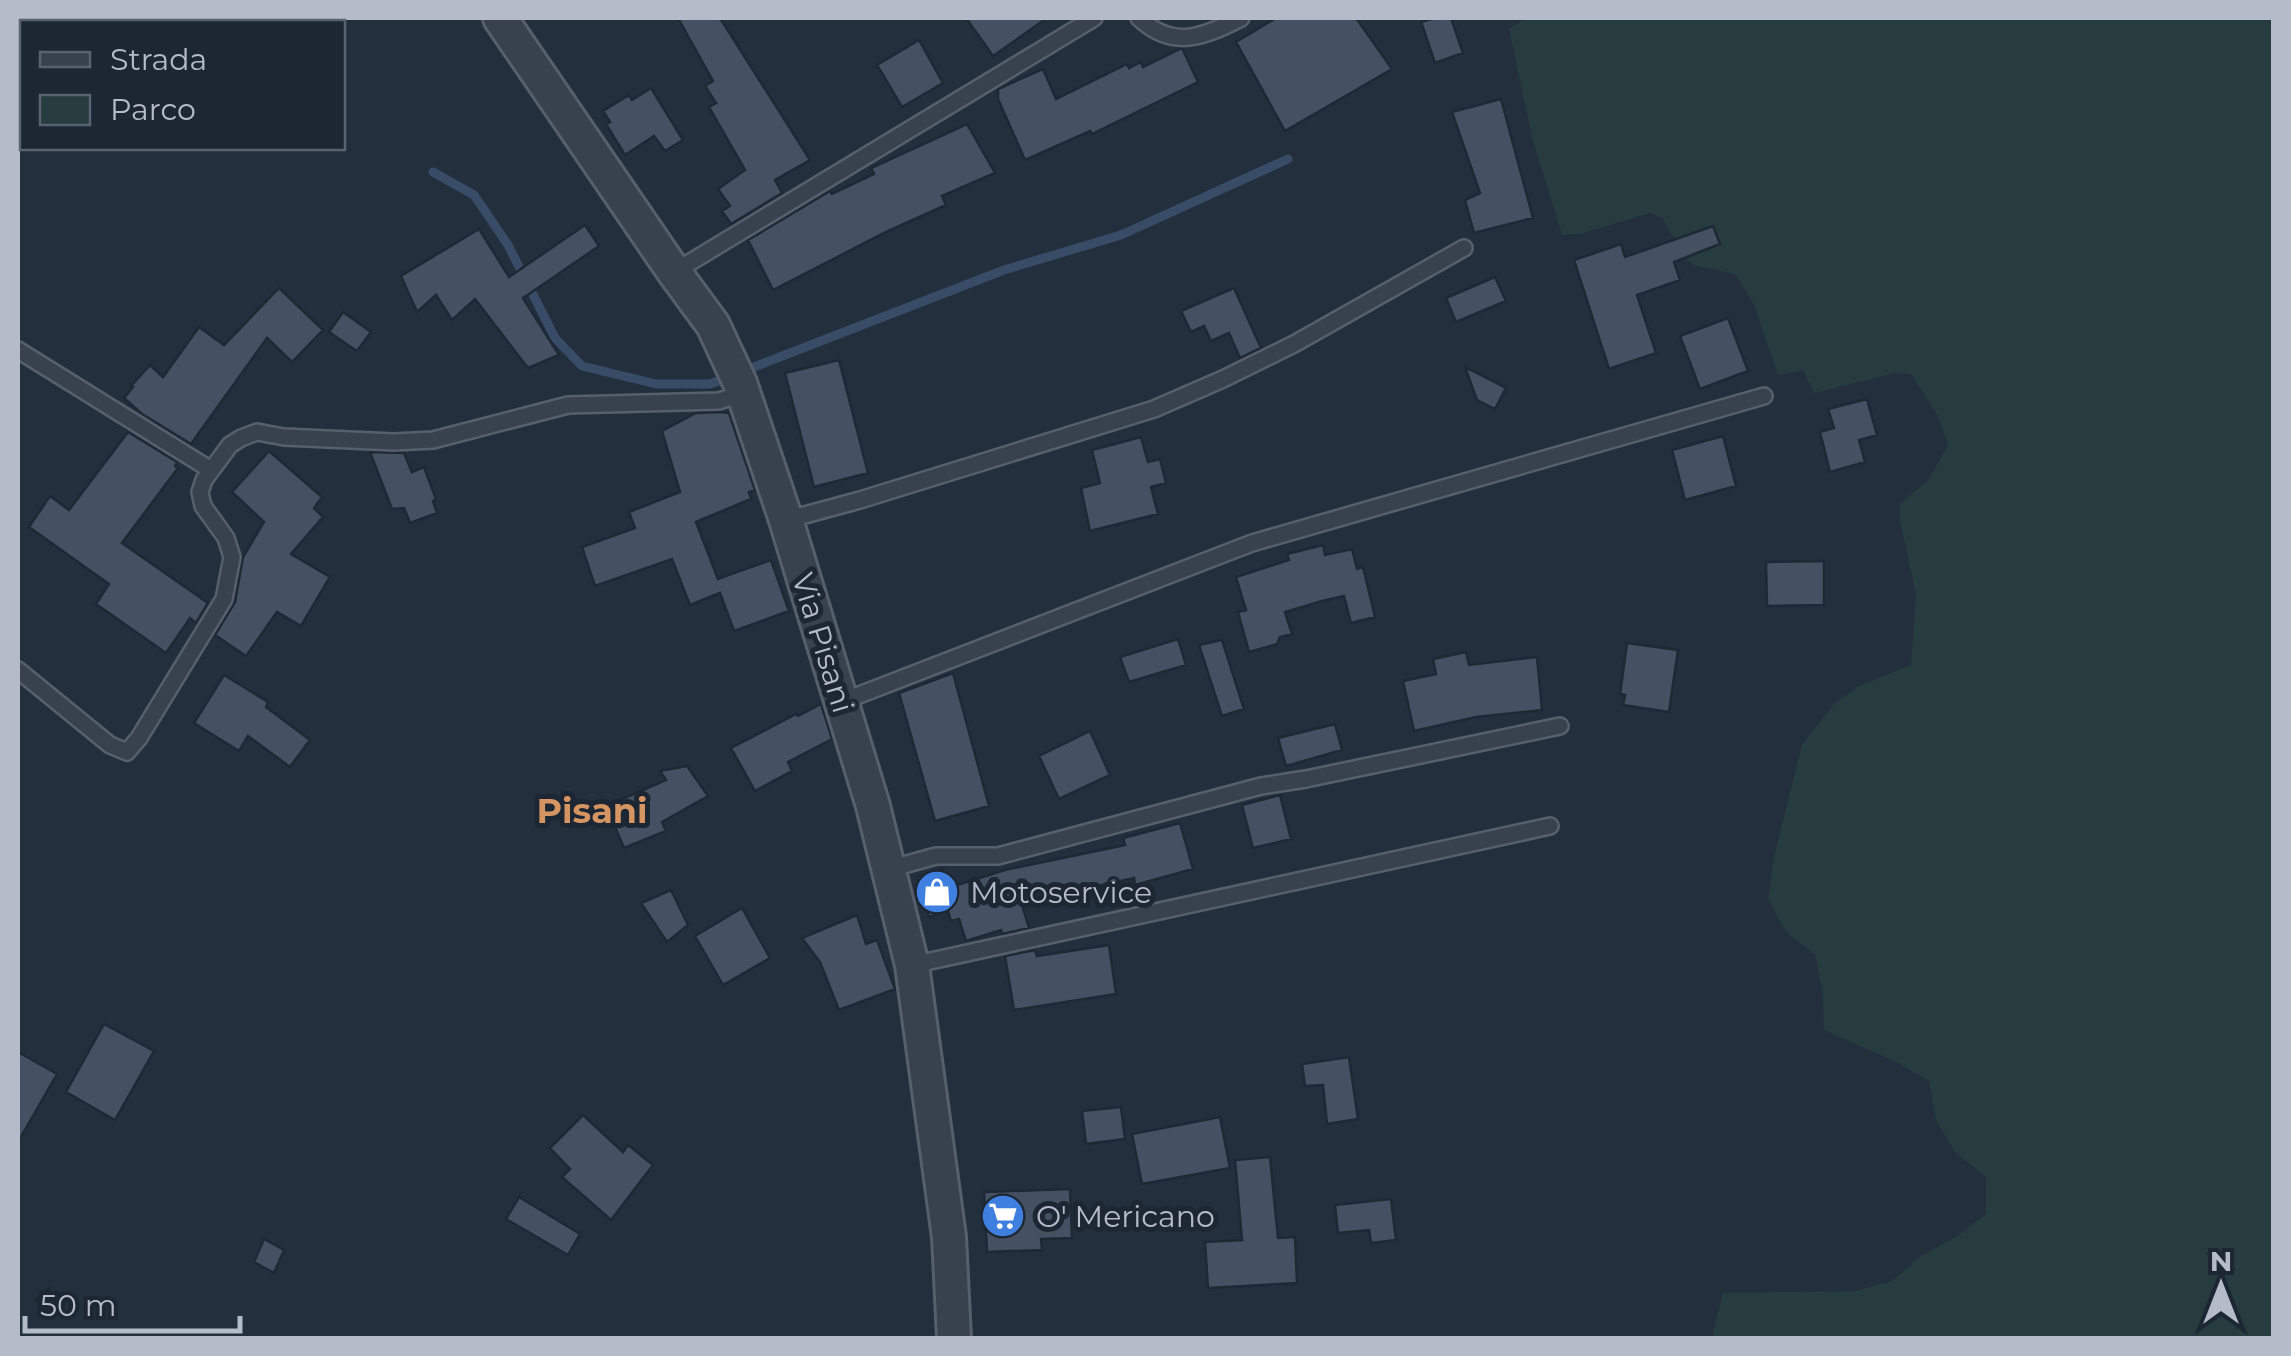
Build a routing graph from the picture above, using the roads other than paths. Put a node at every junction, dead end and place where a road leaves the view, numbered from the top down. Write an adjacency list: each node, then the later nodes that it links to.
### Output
1 (1094, 18): 6 (lane)
2 (1139, 18): 3 (lane)
3 (1241, 18)
4 (511, 21): 6 (street, Via Pisani)
5 (1464, 248): 11 (lane)
6 (674, 272): 8 (street, Via Pisani)
7 (18, 350): 10 (lane)
8 (742, 388): 10 (lane); 11 (street, Via Pisani)
9 (1764, 396): 13 (lane)
10 (211, 470): 12 (lane)
11 (786, 520): 13 (street, Via Pisani)
12 (18, 670)
13 (841, 702): 16 (street, Via Pisani)
14 (1560, 726): 16 (lane)
15 (1550, 826): 17 (lane)
16 (889, 869): 17 (street, Via Pisani)
17 (912, 965): 18 (street, Via Pisani)
18 (954, 1338)

